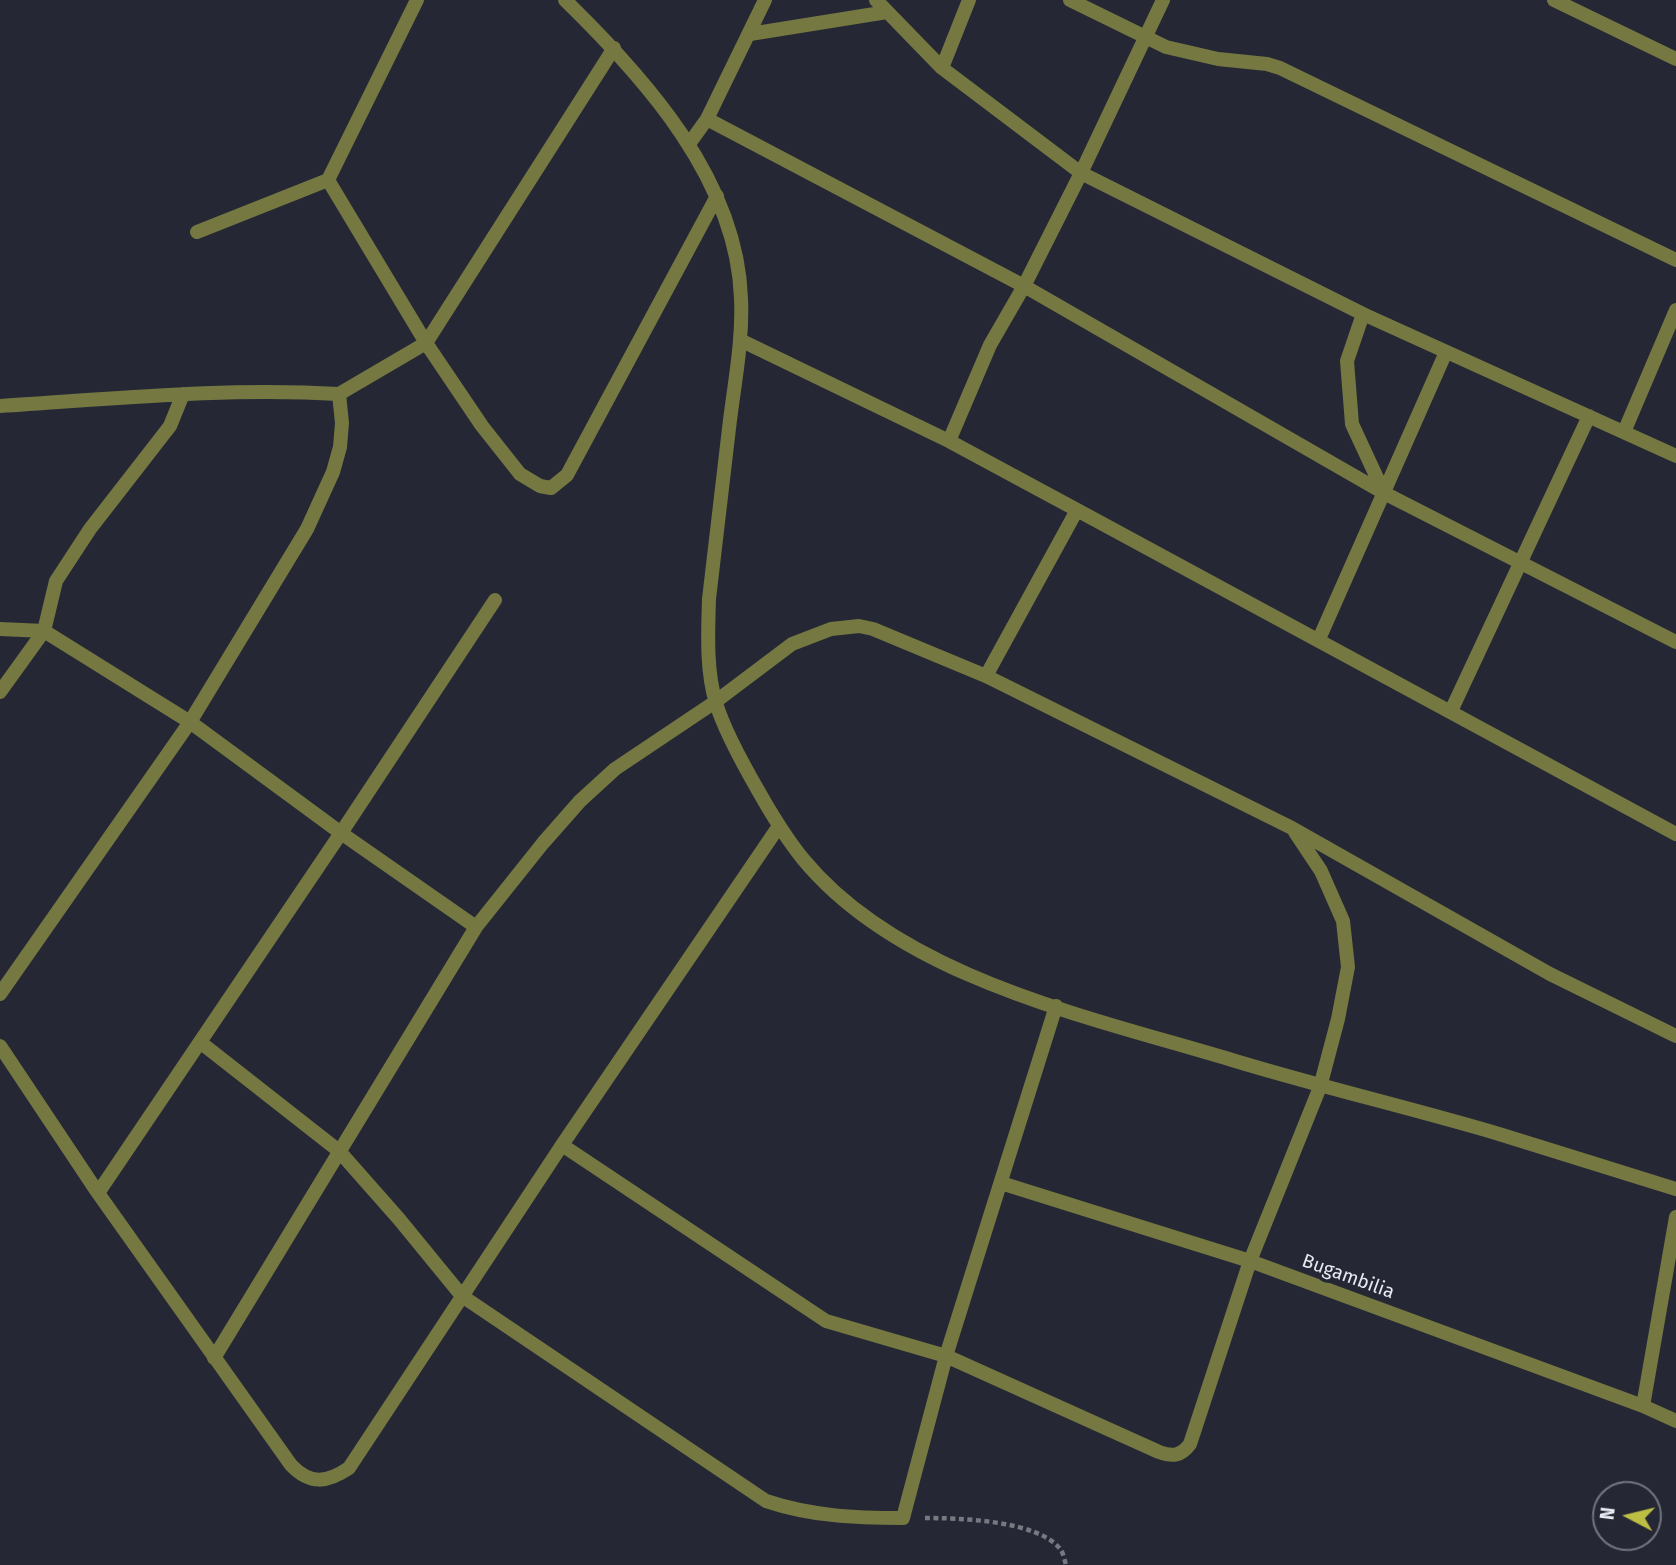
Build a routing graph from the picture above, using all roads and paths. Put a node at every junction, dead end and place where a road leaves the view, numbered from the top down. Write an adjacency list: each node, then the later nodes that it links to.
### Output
1 (417, 0): 18 (street)
2 (565, 0): 12 (street)
3 (765, 0): 10 (street)
4 (876, 0): 9 (street)
5 (969, 0): 14 (street)
6 (1070, 0): 11 (street)
7 (1163, 0): 11 (street)
8 (1555, 0): 13 (street)
9 (887, 12): 10 (street); 14 (street)
10 (750, 34): 15 (street)
11 (1145, 37): 17 (street); 21 (street)
12 (614, 48): 16 (street); 26 (street)
13 (1676, 59)
14 (942, 68): 17 (street)
15 (707, 119): 16 (street); 22 (street)
16 (689, 144): 19 (street)
17 (1081, 173): 22 (street); 24 (street)
18 (328, 180): 20 (street); 26 (street)
19 (717, 196): 25 (street); 26 (street)
20 (197, 232)
21 (1676, 260)
22 (1024, 286): 33 (street); 35 (street)
23 (1676, 310): 32 (street)
24 (1363, 314): 27 (street); 35 (street)
25 (740, 340): 33 (street); 45 (street)
26 (426, 343): 29 (street)
27 (1446, 352): 31 (street); 35 (street)
28 (183, 394): 29 (street); 30 (street); 40 (street)
29 (339, 394): 47 (street)
30 (0, 406)
31 (1589, 416): 32 (street); 37 (street)
32 (1624, 432): 34 (street)
33 (950, 441): 36 (street)
34 (1676, 456)
35 (1384, 493): 37 (street); 41 (street)
36 (1077, 510): 41 (street); 43 (street)
37 (1520, 563): 42 (street); 46 (street)
38 (495, 600): 50 (street)
39 (0, 629): 40 (street)
40 (44, 631): 44 (street); 47 (street)
41 (1319, 639): 46 (street)
42 (1676, 642)
43 (986, 676): 45 (street); 49 (street)
44 (0, 692)
45 (715, 702): 48 (street); 52 (street)
46 (1451, 711): 51 (street)
47 (190, 722): 50 (street); 53 (street)
48 (779, 826): 54 (street); 59 (street)
49 (1292, 828): 55 (street); 58 (street)
50 (341, 833): 52 (street); 56 (street)
51 (1676, 834)
52 (476, 927): 60 (street)
53 (0, 994)
54 (1056, 1006): 58 (street); 61 (street)
55 (1676, 1036)
56 (200, 1042): 60 (street); 63 (street)
57 (0, 1046): 63 (street)
58 (1320, 1087): 62 (street); 65 (street)
59 (562, 1145): 66 (street); 67 (street)
60 (339, 1151): 66 (street); 68 (street)
61 (1001, 1183): 65 (street, Bugambilia); 67 (street)
62 (1676, 1189)
63 (98, 1193): 68 (street)
64 (1676, 1217): 69 (street)
65 (1250, 1261): 67 (street); 69 (street, Bugambilia)
66 (462, 1296): 68 (street); 71 (street)
67 (946, 1356): 71 (street)
68 (214, 1358)
69 (1643, 1406): 70 (street, Bugambilia)
70 (1676, 1421)
71 (903, 1518): 72 (path)
72 (1066, 1565)

